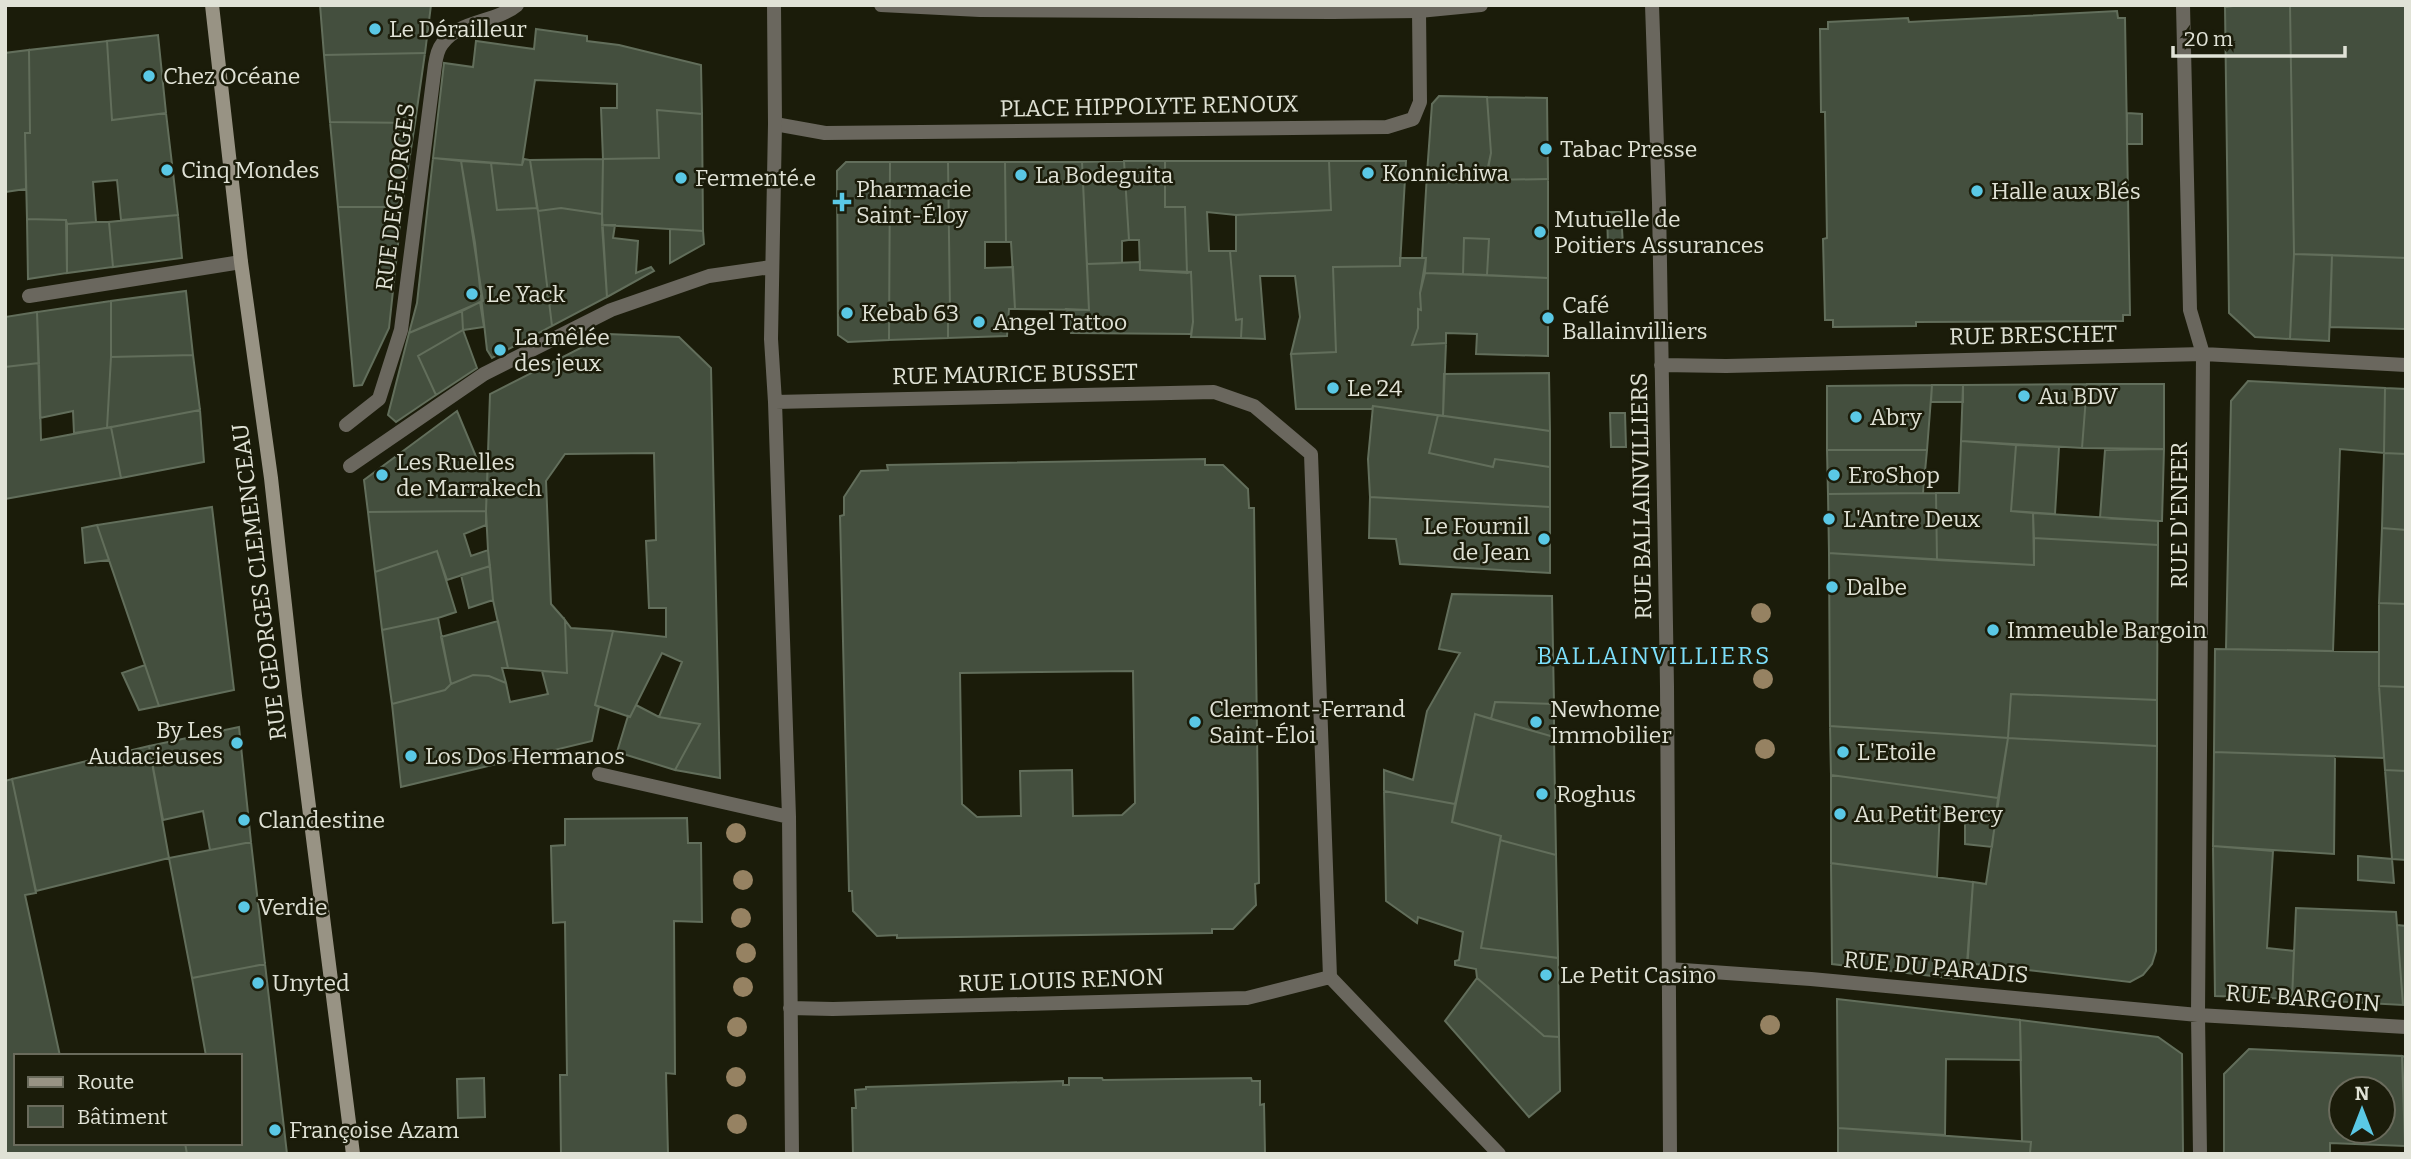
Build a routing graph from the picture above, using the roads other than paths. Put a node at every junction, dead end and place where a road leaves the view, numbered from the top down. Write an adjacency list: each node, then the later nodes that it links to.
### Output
1 (212, 5): 10 (street, RUE GEORGES CLEMENCEAU)
2 (517, 5): 17 (street, RUE DEGEORGES)
3 (774, 5): 9 (street)
4 (881, 5): 8 (street)
5 (1481, 5): 8 (street)
6 (1652, 5): 14 (street, RUE BALLAINVILLIERS)
7 (2183, 5): 13 (street, RUE D'ENFER)
8 (1419, 11): 9 (street, PLACE HIPPOLYTE RENOUX)
9 (775, 124): 11 (street)
10 (241, 261): 12 (street); 26 (street, RUE GEORGES CLEMENCEAU)
11 (771, 267): 16 (street); 18 (street)
12 (29, 296)
13 (2203, 354): 14 (street, RUE BRESCHET); 15 (street, RUE BRESCHET); 24 (street, RUE D'ENFER)
14 (1661, 365): 21 (street, RUE BALLAINVILLIERS)
15 (2406, 365)
16 (775, 402): 20 (street); 22 (street, RUE MAURICE BUSSET)
17 (346, 425)
18 (350, 466)
19 (599, 774): 20 (street)
20 (789, 817): 23 (street)
21 (1669, 969): 24 (street, RUE DU PARADIS); 29 (street, RUE BALLAINVILLIERS)
22 (1330, 977): 23 (street, RUE LOUIS RENON); 28 (street)
23 (790, 1008): 27 (street)
24 (2198, 1015): 25 (street, RUE BARGOIN); 30 (street, RUE D'ENFER)
25 (2406, 1027)
26 (354, 1154)
27 (792, 1154)
28 (1499, 1154)
29 (1670, 1154)
30 (2200, 1154)

